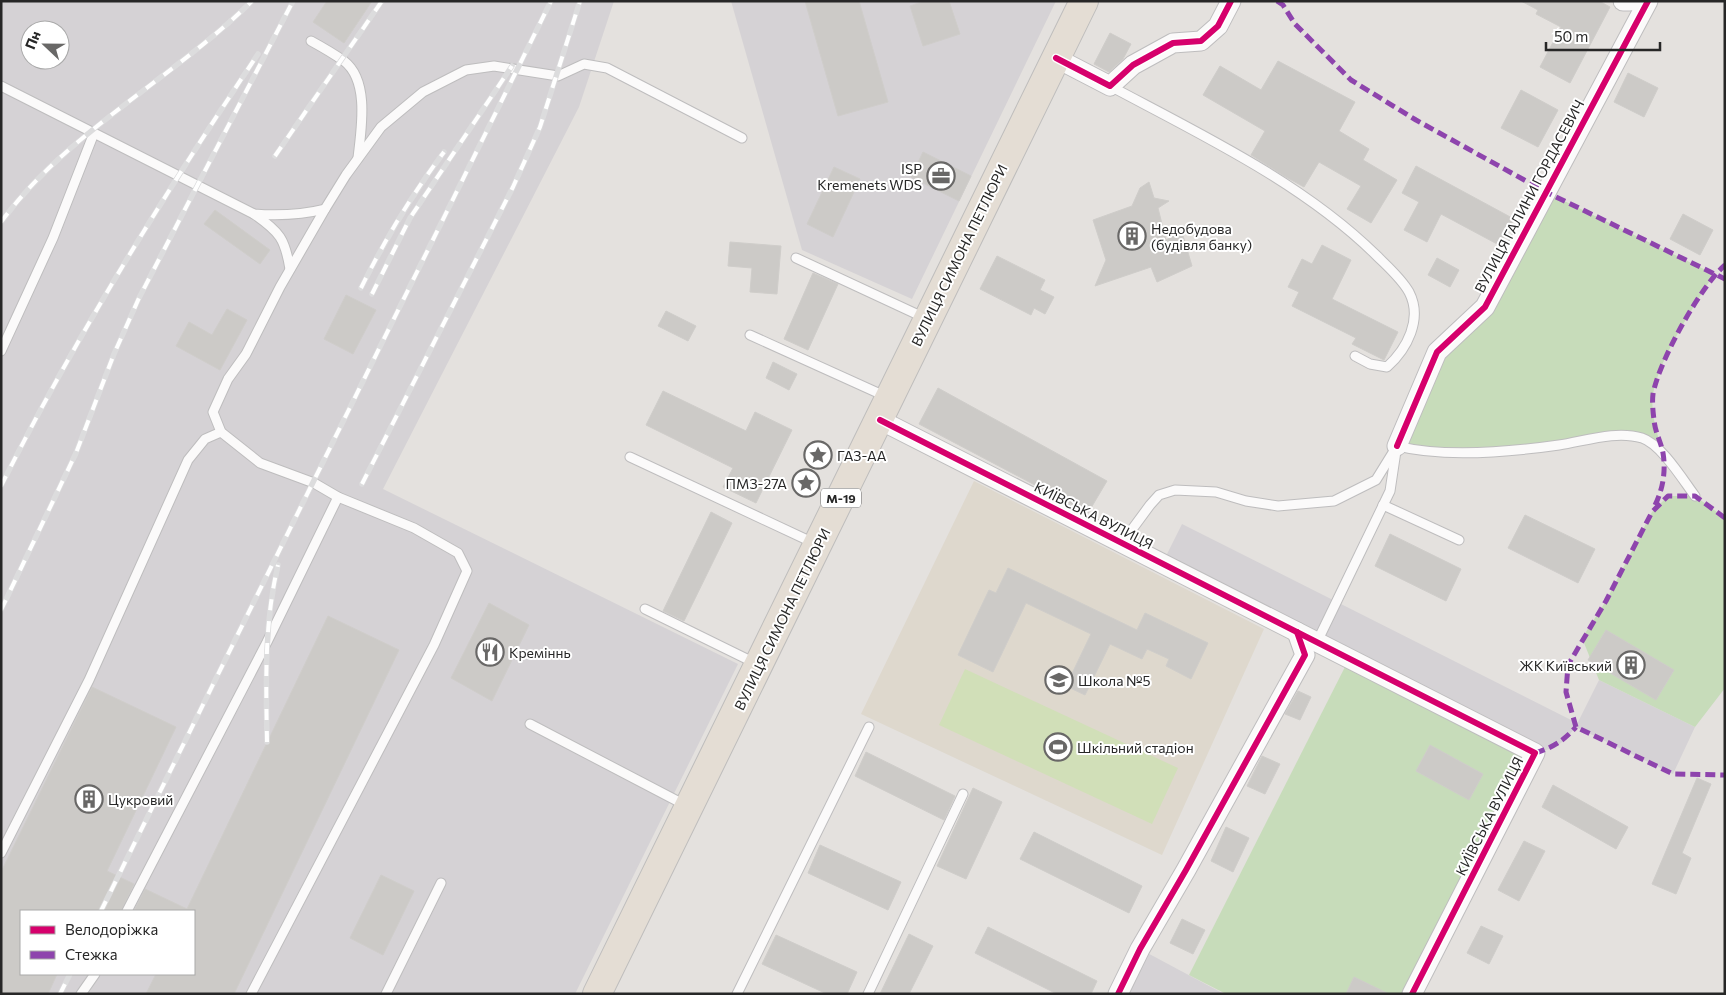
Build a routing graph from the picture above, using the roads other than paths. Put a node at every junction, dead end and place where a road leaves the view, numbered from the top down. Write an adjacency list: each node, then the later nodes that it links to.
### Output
1 (1084, 1): 7 (highway, ВУЛИЦЯ СИМОНА ПЕТЛЮРИ / М-19)
2 (1231, 1): 9 (street)
3 (1623, 1): 4 (street)
4 (1630, 1)
5 (1648, 1): 23 (street, ВУЛИЦЯ ГАЛИНИ ГОРДАСЕВИЧ)
6 (311, 41): 12 (lane)
7 (1056, 58): 9 (street); 17 (highway, ВУЛИЦЯ СИМОНА ПЕТЛЮРИ / М-19)
8 (1, 86): 10 (lane)
9 (1110, 86): 20 (lane)
10 (94, 133): 14 (lane); 19 (lane)
11 (742, 138): 12 (lane)
12 (358, 158): 13 (lane)
13 (325, 209): 14 (lane); 16 (lane)
14 (254, 214): 16 (lane)
15 (796, 258): 17 (lane)
16 (290, 270): 22 (lane)
17 (928, 319): 21 (highway, ВУЛИЦЯ СИМОНА ПЕТЛЮРИ / М-19)
18 (750, 335): 21 (lane)
19 (1, 352)
20 (1355, 356)
21 (885, 409): 29 (street, КИЇВСЬКА ВУЛИЦЯ); 30 (highway, ВУЛИЦЯ СИМОНА ПЕТЛЮРИ / М-19)
22 (221, 432): 26 (lane); 39 (lane)
23 (1397, 446): 25 (lane); 27 (lane); 29 (lane)
24 (630, 457): 30 (lane)
25 (1695, 496)
26 (338, 497): 41 (lane); 44 (lane)
27 (1383, 505): 28 (lane); 33 (lane)
28 (1459, 540)
29 (1122, 543): 32 (street, КИЇВСЬКА ВУЛИЦЯ)
30 (818, 545): 34 (highway, ВУЛИЦЯ СИМОНА ПЕТЛЮРИ / М-19)
31 (645, 609): 34 (lane)
32 (1297, 632): 33 (street, КИЇВСЬКА ВУЛИЦЯ); 49 (street)
33 (1317, 642): 50 (street, КИЇВСЬКА ВУЛИЦЯ)
34 (759, 665): 38 (highway, ВУЛИЦЯ СИМОНА ПЕТЛЮРИ / М-19)
35 (530, 724): 38 (lane)
36 (870, 727): 47 (lane)
37 (963, 794): 48 (lane)
38 (689, 807): 46 (highway, ВУЛИЦЯ СИМОНА ПЕТЛЮРИ / М-19)
39 (1, 853)
40 (441, 883): 45 (lane)
41 (128, 910)
42 (93, 975): 43 (lane)
43 (81, 994)
44 (251, 994)
45 (386, 994)
46 (597, 994)
47 (737, 994)
48 (868, 994)
49 (1118, 994)
50 (1412, 994)

